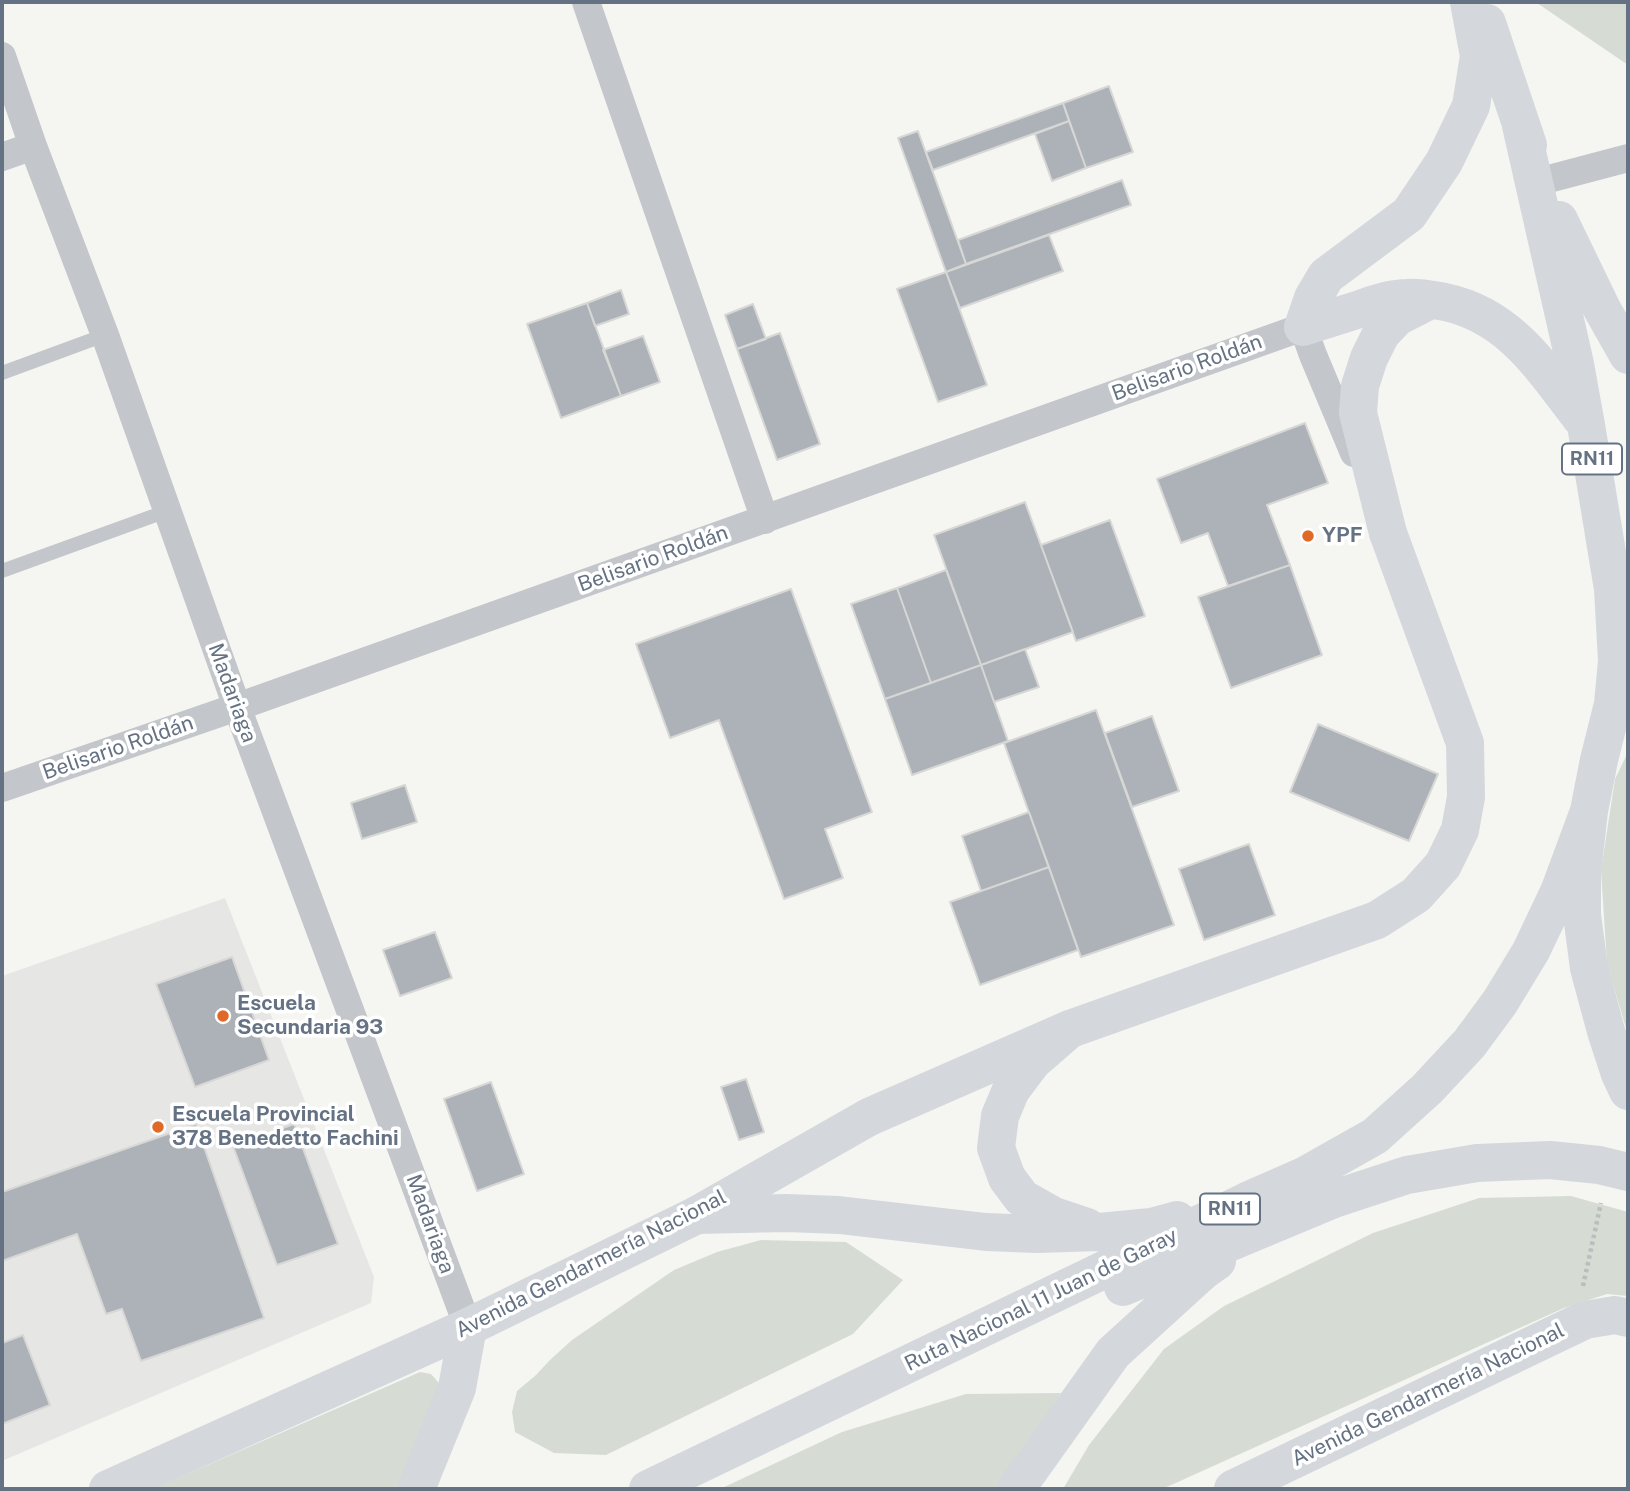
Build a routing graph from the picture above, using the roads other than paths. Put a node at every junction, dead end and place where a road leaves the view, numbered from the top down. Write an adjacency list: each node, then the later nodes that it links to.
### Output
1 (586, 2): 17 (street)
2 (1469, 2): 11 (main road)
3 (1479, 2): 5 (main road, Ruta Nacional 11 Juan de Garay / RN11)
4 (2, 56): 6 (street, Madariaga)
5 (1520, 121): 9 (main road, Ruta Nacional 11 Juan de Garay / RN11); 15 (main road, Ruta Nacional 11 Juan de Garay / RN11)
6 (33, 146): 7 (street); 12 (street, Madariaga)
7 (2, 158)
8 (1628, 158): 9 (street)
9 (1541, 181): 13 (main road, Ruta Nacional 11 Juan de Garay / RN11)
10 (1431, 300): 11 (main road); 15 (main road); 18 (main road, Avenida Gendarmería Nacional)
11 (1303, 327): 17 (street, Belisario Roldán); 18 (street)
12 (105, 335): 14 (lane); 16 (street, Madariaga)
13 (1628, 355)
14 (2, 373)
15 (1587, 425): 22 (main road, Ruta Nacional 11 Juan de Garay / RN11)
16 (167, 511): 19 (lane); 21 (street, Madariaga)
17 (765, 520): 21 (street, Belisario Roldán)
18 (1388, 533): 25 (main road, Avenida Gendarmería Nacional)
19 (2, 571)
20 (1628, 705): 22 (main road, Ruta Nacional 11 Juan de Garay / RN11)
21 (237, 707): 23 (street, Belisario Roldán); 33 (street, Madariaga)
22 (1599, 760): 24 (main road, Ruta Nacional 11 Juan de Garay / RN11)
23 (2, 788)
24 (1589, 811): 26 (main road, Ruta Nacional 11 Juan de Garay / RN11); 28 (main road, Ruta Nacional 11 Juan de Garay / RN11)
25 (1070, 1029): 29 (main road, Avenida Gendarmería Nacional); 31 (main road)
26 (1628, 1091)
27 (1619, 1170): 30 (main road, Ruta Nacional 11 Juan de Garay / RN11)
28 (1247, 1200): 31 (main road); 34 (main road, Ruta Nacional 11 Juan de Garay / RN11)
29 (697, 1215): 31 (main road); 33 (main road, Avenida Gendarmería Nacional)
30 (1277, 1223): 34 (main road, Ruta Nacional 11 Juan de Garay / RN11); 38 (main road)
31 (1099, 1231)
32 (1628, 1318): 39 (main road, Avenida Gendarmería Nacional)
33 (468, 1327): 35 (main road, Avenida Gendarmería Nacional); 36 (main road)
34 (727, 1452): 37 (main road, Ruta Nacional 11 Juan de Garay / RN11)
35 (108, 1489)
36 (416, 1489)
37 (648, 1489)
38 (1016, 1489)
39 (1233, 1489)

